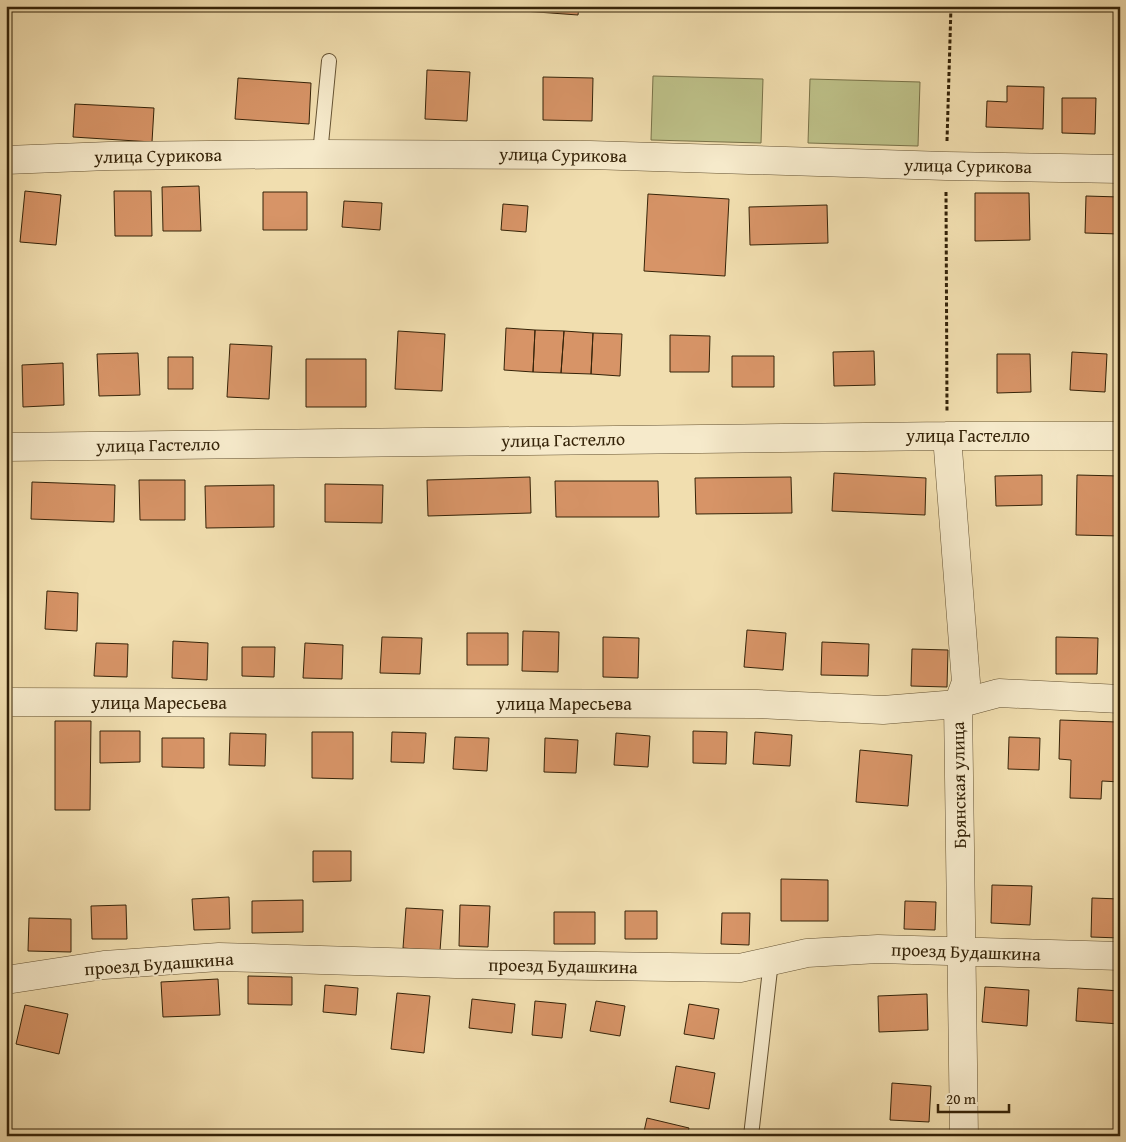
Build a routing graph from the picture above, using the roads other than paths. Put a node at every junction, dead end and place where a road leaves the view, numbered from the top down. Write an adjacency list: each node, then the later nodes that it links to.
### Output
1 (329, 61): 2 (lane)
2 (320, 154): 3 (street, улица Сурикова); 4 (street, улица Сурикова)
3 (6, 160)
4 (1120, 168)
5 (947, 436): 6 (street, улица Гастелло); 7 (street, улица Гастелло); 10 (street, Брянская улица)
6 (1120, 436)
7 (6, 447)
8 (1120, 699): 10 (street, улица Маресьева)
9 (6, 702): 10 (street, улица Маресьева)
10 (958, 704): 11 (street, Брянская улица)
11 (962, 952): 12 (street, проезд Будашкина); 13 (street, проезд Будашкина); 16 (street, Брянская улица)
12 (1120, 956)
13 (771, 961): 14 (street, проезд Будашкина); 15 (lane)
14 (6, 980)
15 (751, 1136)
16 (964, 1136)

